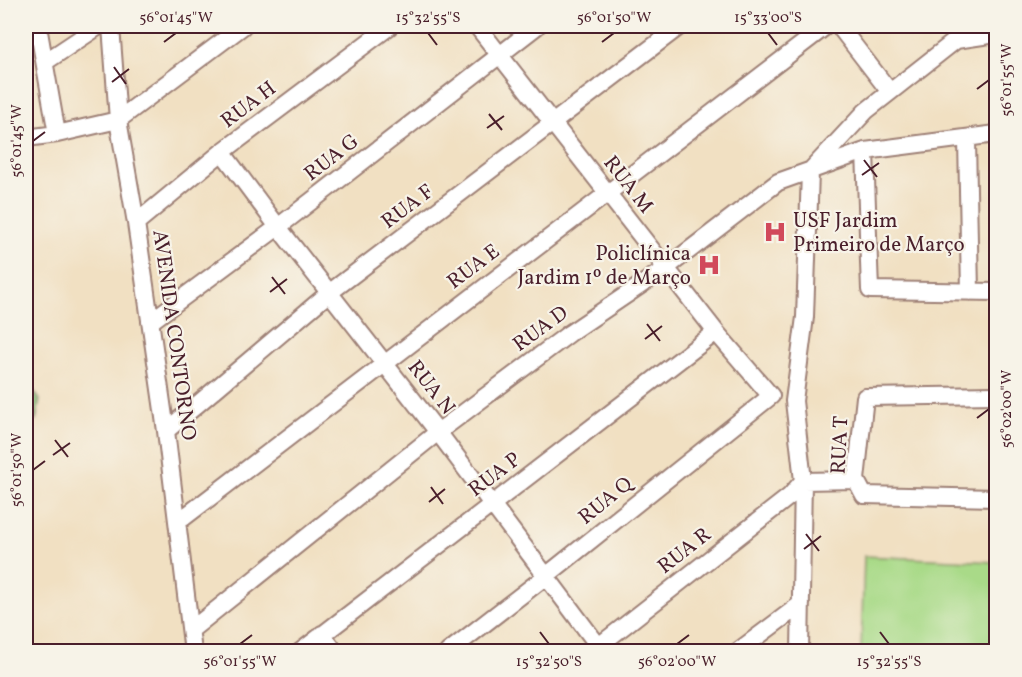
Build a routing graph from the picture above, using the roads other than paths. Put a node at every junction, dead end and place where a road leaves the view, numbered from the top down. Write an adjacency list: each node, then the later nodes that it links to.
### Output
1 (39, 26): 15 (street)
2 (99, 26): 15 (street)
3 (111, 26): 17 (street, AVENIDA CONTORNO)
4 (243, 26): 17 (street)
5 (390, 26): 24 (street, RUA H)
6 (477, 26): 14 (street, RUA M)
7 (537, 26): 14 (street, RUA G)
8 (680, 26): 18 (street, RUA F)
9 (826, 26): 26 (street, RUA E)
10 (839, 26): 16 (street)
11 (974, 26): 13 (street)
12 (996, 34): 13 (street)
13 (955, 40): 16 (street)
14 (499, 54): 18 (street, RUA M); 28 (street, RUA G)
15 (45, 62): 19 (street)
16 (890, 92): 25 (street)
17 (118, 120): 19 (street); 27 (street, AVENIDA CONTORNO)
18 (553, 123): 26 (street, RUA M); 32 (street, RUA F)
19 (57, 134): 21 (street)
20 (996, 134): 22 (street, RUA D)
21 (26, 138)
22 (967, 140): 23 (street, RUA D); 30 (street)
23 (865, 150): 25 (street, RUA D); 30 (street)
24 (222, 152): 27 (street, RUA H); 28 (street, RUA N)
25 (810, 172): 29 (street, RUA D); 38 (street)
26 (608, 192): 29 (street, RUA M); 35 (street, RUA E)
27 (136, 223): 33 (street, AVENIDA CONTORNO)
28 (278, 227): 32 (street, RUA N); 33 (street, RUA G)
29 (666, 268): 34 (street, RUA M); 40 (street, RUA D)
30 (970, 292): 31 (street)
31 (996, 292)
32 (329, 293): 35 (street, RUA N); 39 (street, RUA F)
33 (150, 322): 39 (street, AVENIDA CONTORNO)
34 (716, 332): 37 (street, RUA M); 44 (street, RUA P)
35 (384, 362): 40 (street, RUA N); 45 (street, RUA E)
36 (996, 395): 42 (street, RUA T)
37 (771, 396): 38 (street); 46 (street, RUA Q)
38 (794, 401): 41 (street)
39 (166, 431): 45 (street, AVENIDA CONTORNO)
40 (438, 432): 44 (street, RUA N); 48 (street, RUA D)
41 (803, 481): 42 (street); 47 (street); 50 (street, RUA R)
42 (860, 488): 43 (street)
43 (996, 498)
44 (492, 504): 46 (street, RUA N); 49 (street, RUA P)
45 (178, 522): 48 (street, AVENIDA CONTORNO)
46 (546, 576): 50 (street, RUA N); 54 (street, RUA Q)
47 (801, 604): 55 (street); 56 (street)
48 (192, 630): 51 (street, AVENIDA CONTORNO)
49 (322, 634): 52 (street, RUA P); 53 (street)
50 (598, 650)
51 (193, 651)
52 (300, 651)
53 (335, 651)
54 (448, 651)
55 (737, 651)
56 (800, 651)

